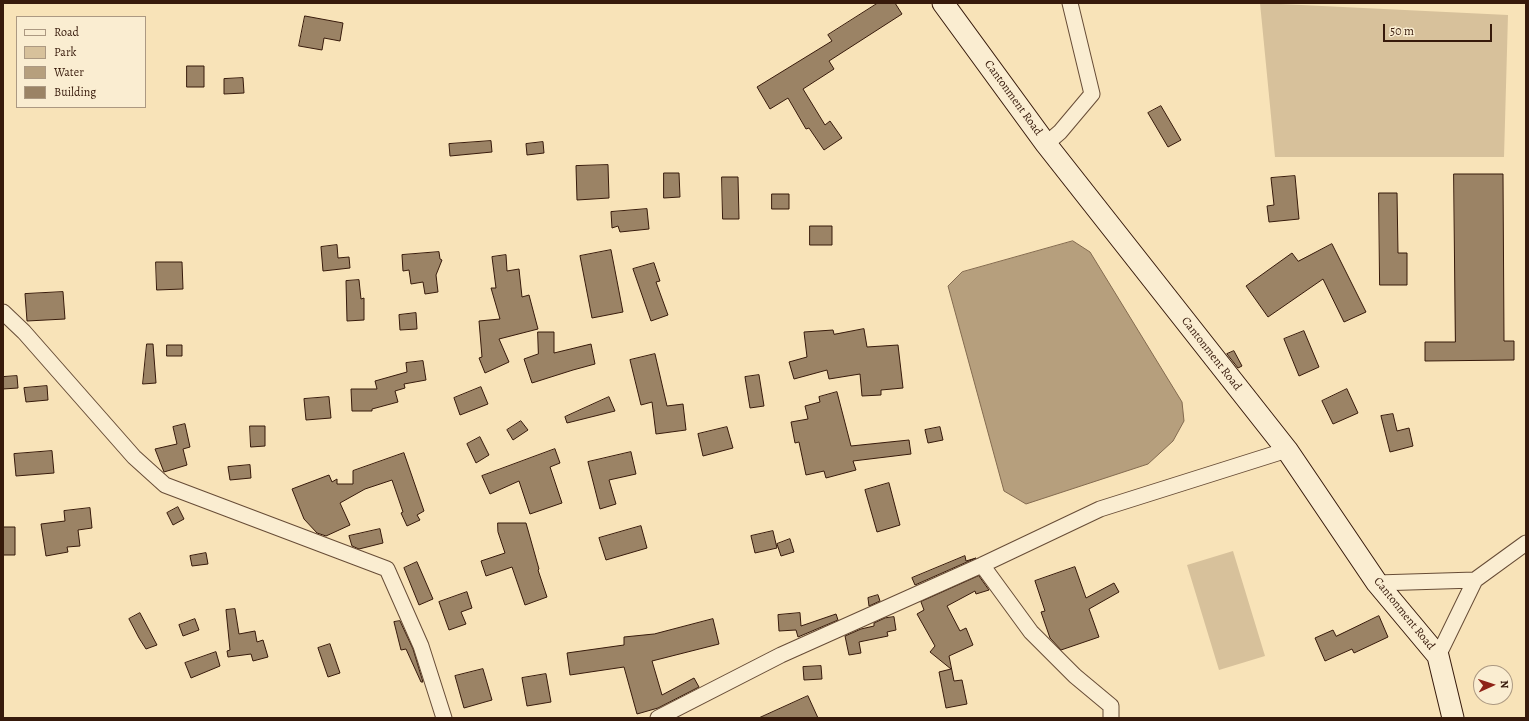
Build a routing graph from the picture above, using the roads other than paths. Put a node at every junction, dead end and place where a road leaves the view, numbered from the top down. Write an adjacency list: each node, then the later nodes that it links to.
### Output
1 (943, 3): 3 (street, Cantonment Road)
2 (1070, 3): 3 (street)
3 (1046, 144): 5 (street, Cantonment Road)
4 (3, 312): 11 (street)
5 (1287, 450): 7 (street); 9 (street, Cantonment Road)
6 (1526, 542): 8 (street)
7 (982, 565): 12 (street); 13 (street)
8 (1475, 580): 9 (street); 10 (street)
9 (1378, 584): 10 (street, Cantonment Road)
10 (1438, 656): 14 (street, Cantonment Road)
11 (444, 718)
12 (658, 718)
13 (1110, 718)
14 (1453, 718)

